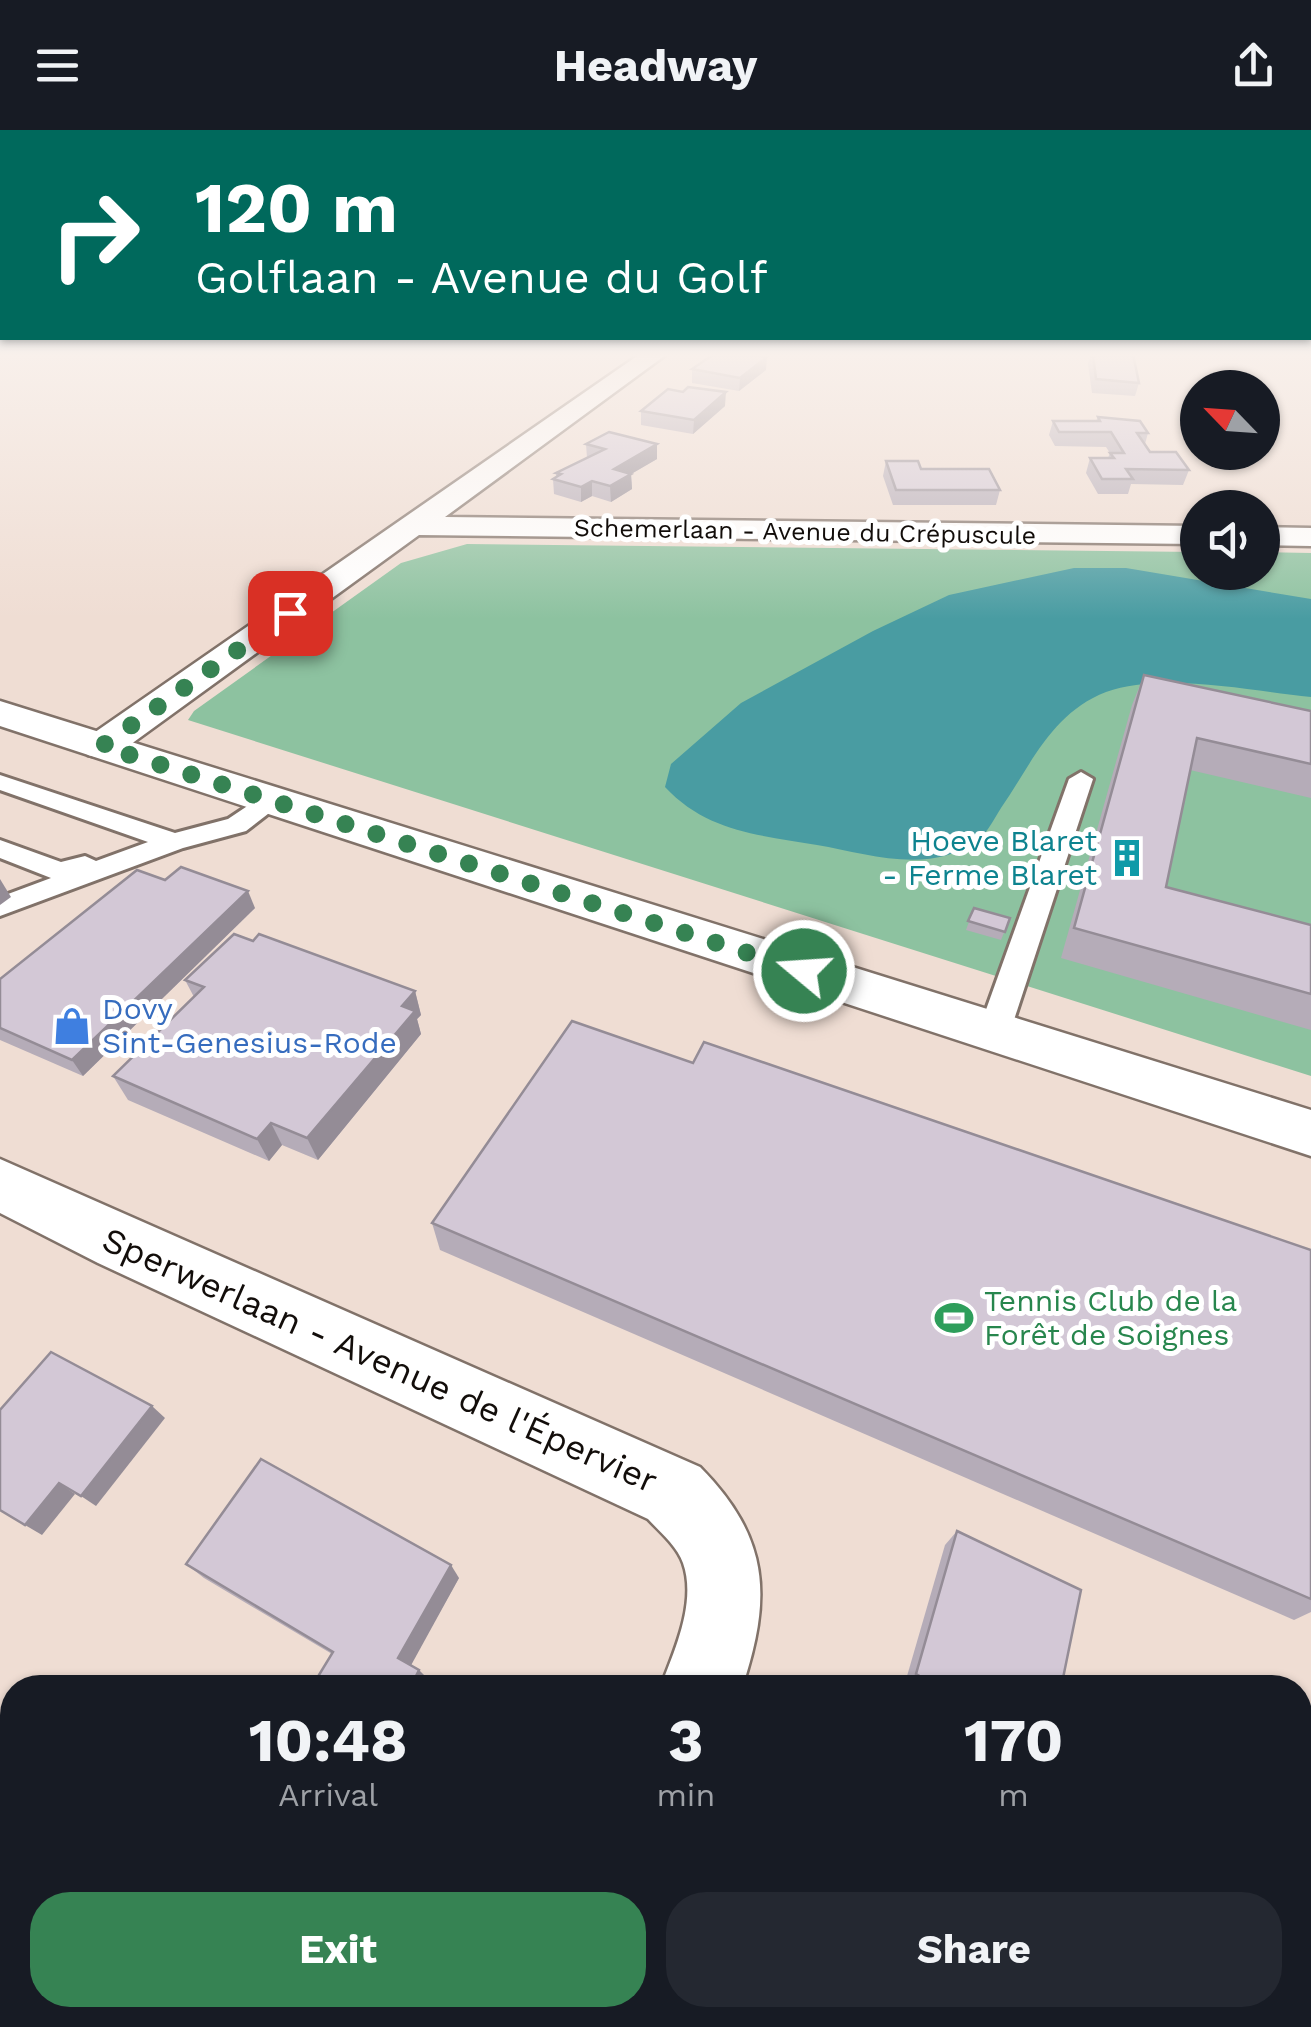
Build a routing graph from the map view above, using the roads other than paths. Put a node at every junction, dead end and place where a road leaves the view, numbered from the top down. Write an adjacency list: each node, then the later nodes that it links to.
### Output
1 (531, 443): 2 (street)
2 (413, 526): 3 (street, Schemerlaan - Avenue du Crépuscule); 7 (street)
3 (1180, 535)
4 (1280, 536): 5 (street)
5 (1311, 536)
6 (0, 713): 7 (street)
7 (102, 746): 10 (street)
8 (1081, 779): 14 (lane)
9 (0, 782): 11 (lane)
10 (273, 800): 11 (lane); 14 (street)
11 (174, 842): 12 (lane); 13 (lane)
12 (0, 848)
13 (0, 907)
14 (994, 1032): 15 (street)
15 (1311, 1133)
16 (0, 1184): 17 (street, Sperwerlaan - Avenue de l'Épervier)
17 (706, 1675)

